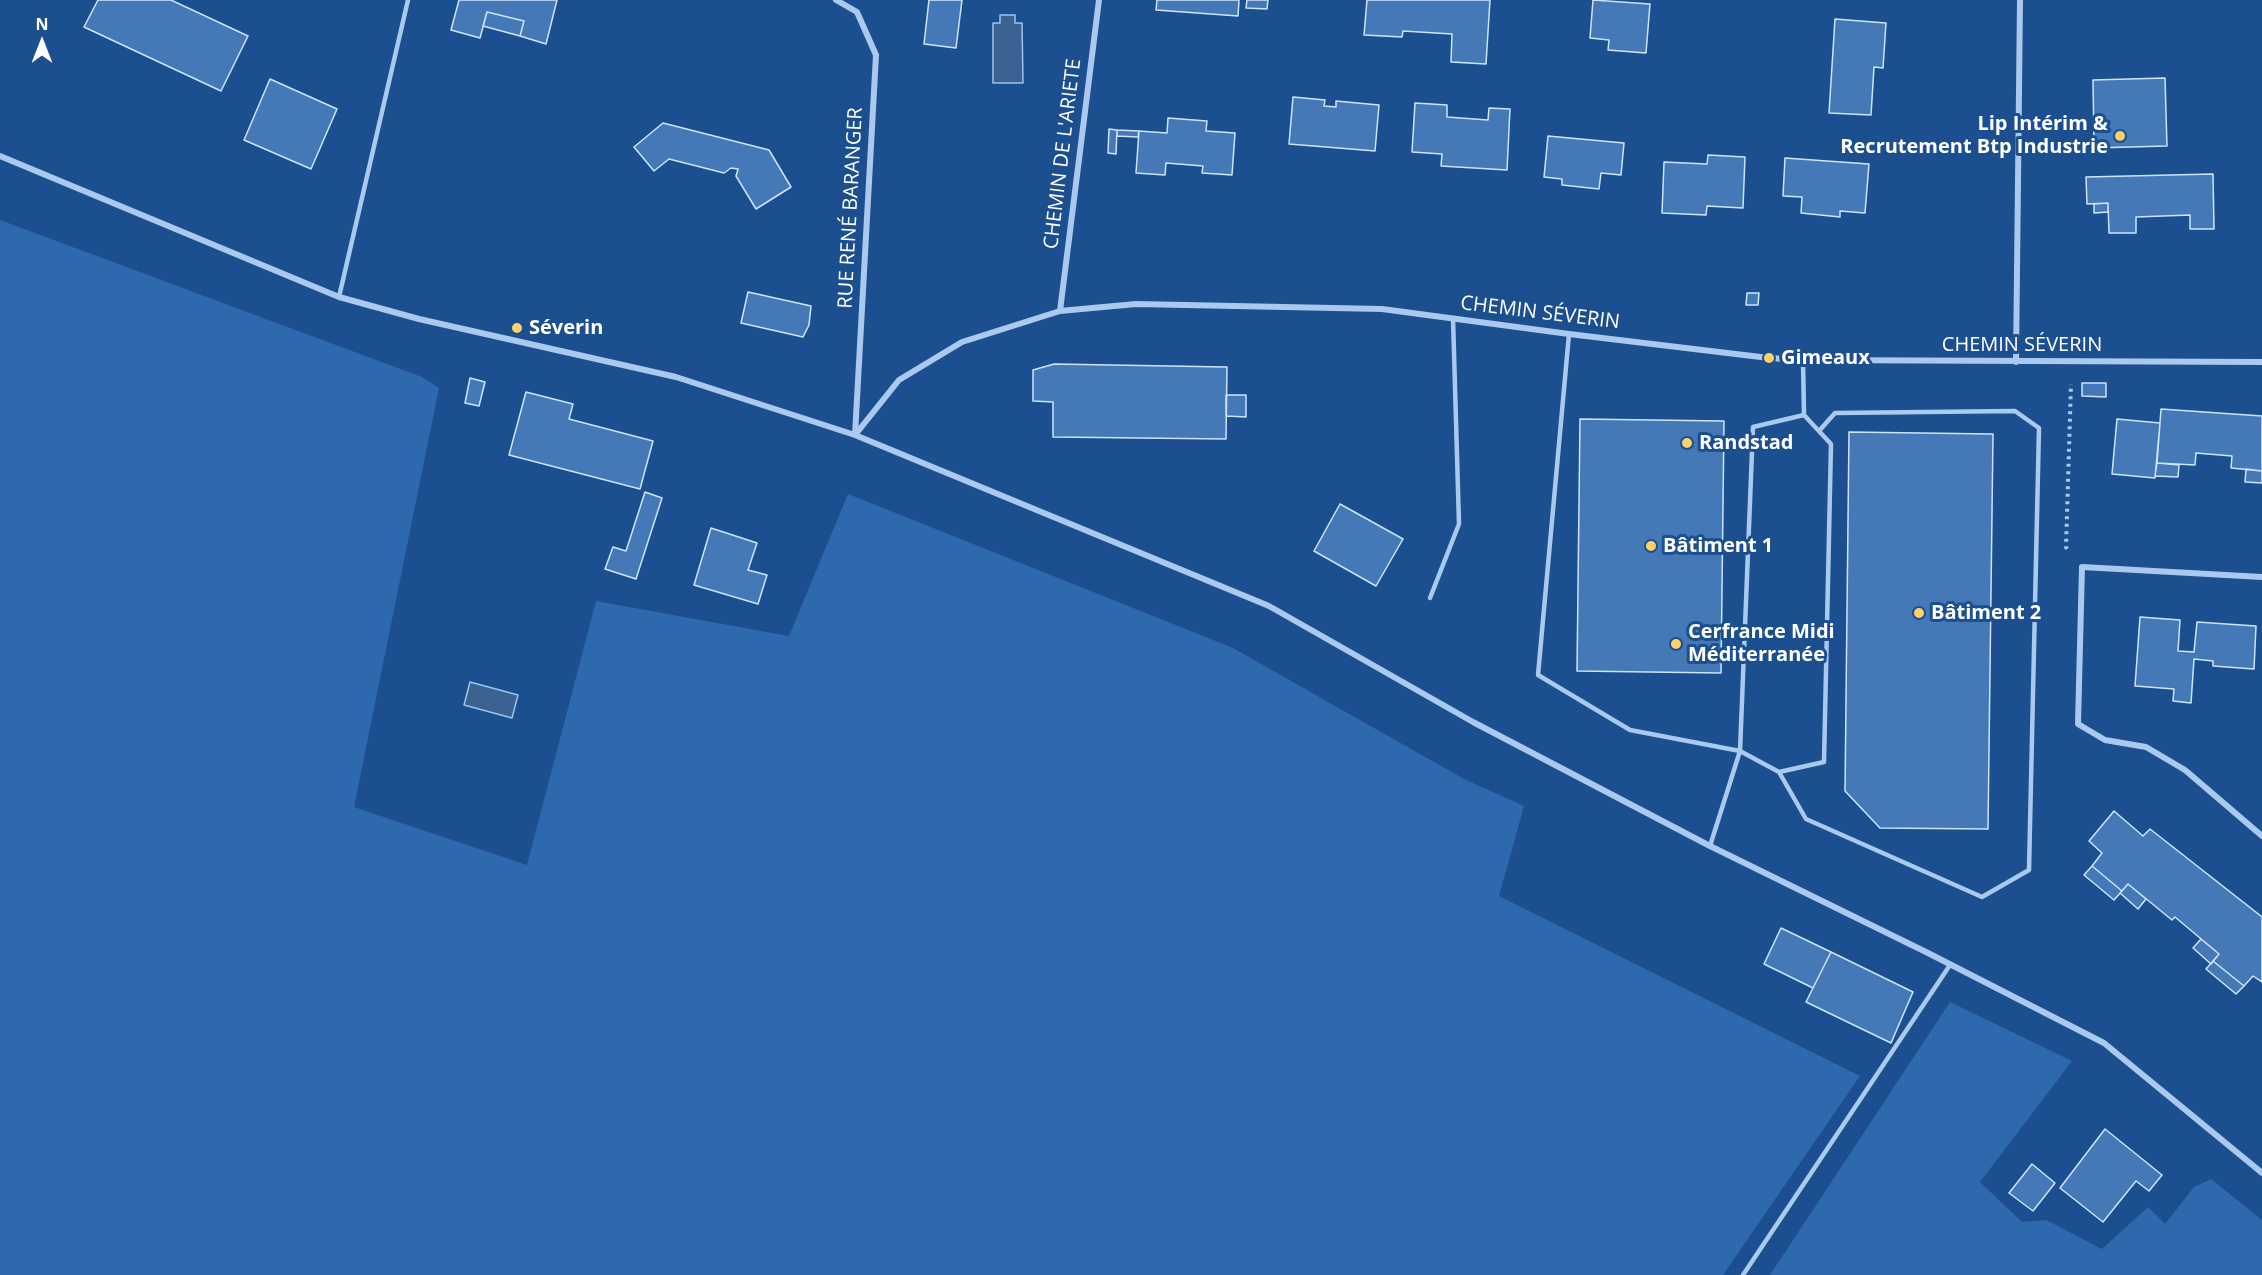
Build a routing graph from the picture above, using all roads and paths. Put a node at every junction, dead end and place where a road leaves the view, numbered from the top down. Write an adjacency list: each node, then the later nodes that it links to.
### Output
1 (408, 0): 6 (lane)
2 (836, 0): 16 (street, RUE RENÉ BARANGER)
3 (1098, 0): 7 (street, CHEMIN DE L'ARIETE)
4 (2020, 0): 11 (street)
5 (0, 156): 6 (street)
6 (339, 297): 16 (street)
7 (1060, 311): 8 (street, CHEMIN SÉVERIN); 16 (street, CHEMIN SÉVERIN)
8 (1453, 318): 9 (street, CHEMIN SÉVERIN); 19 (lane)
9 (1569, 334): 10 (street, CHEMIN SÉVERIN); 20 (lane)
10 (1803, 360): 11 (street, CHEMIN SÉVERIN); 14 (lane)
11 (2016, 362): 12 (street, CHEMIN SÉVERIN)
12 (2072, 362): 13 (street, CHEMIN SÉVERIN); 17 (path)
13 (2262, 362)
14 (1804, 415): 15 (lane); 20 (lane)
15 (1819, 431): 21 (lane); 21 (lane)
16 (855, 435): 23 (street)
17 (2082, 567): 18 (street); 22 (street)
18 (2262, 577)
19 (1430, 598)
20 (1740, 751): 21 (lane); 23 (lane)
21 (1779, 772)
22 (2262, 836)
23 (1710, 846): 24 (street)
24 (1950, 965): 25 (street); 26 (lane)
25 (2262, 1173)
26 (1743, 1275)

